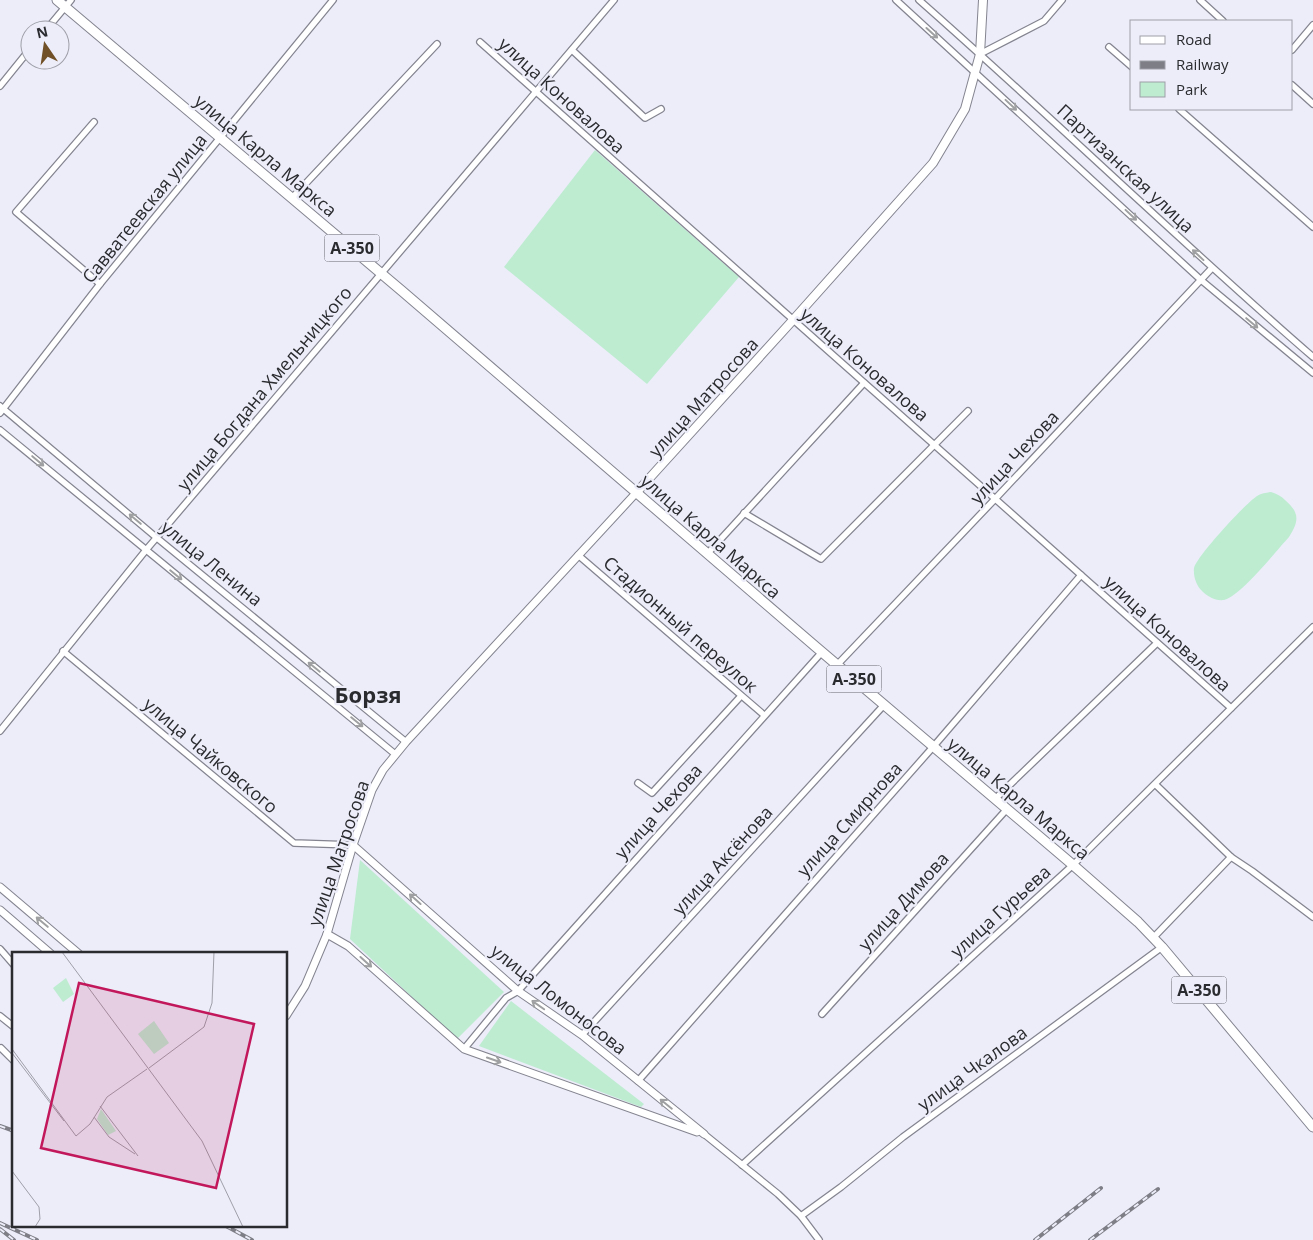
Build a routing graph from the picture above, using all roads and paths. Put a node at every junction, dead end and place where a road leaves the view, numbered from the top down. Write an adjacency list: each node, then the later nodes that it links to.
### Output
1 (57, 0): 9 (highway, улица Карла Маркса / А-350)
2 (332, 0): 29 (street, Савватеевская улица)
3 (614, 0): 17 (street, улица Богдана Хмельницкого)
4 (896, 0): 21 (street, one-way to 21)
5 (919, 0): 18 (street, Партизанская улица)
6 (982, 0): 18 (main road, улица Матросова)
7 (1062, 0): 18 (street)
8 (1200, 0): 11 (street)
9 (68, 4): 10 (street); 29 (highway, улица Карла Маркса / А-350)
10 (54, 20)
11 (1222, 20)
12 (1313, 25): 16 (street)
13 (480, 42): 24 (street, улица Коновалова)
14 (437, 44): 30 (street)
15 (1109, 47): 20 (street)
16 (1293, 49)
17 (572, 50): 24 (street, улица Богдана Хмельницкого); 26 (street)
18 (980, 54): 21 (main road, улица Матросова); 32 (street, Партизанская улица, one-way to 18)
19 (20, 62): 22 (street)
20 (1130, 65)
21 (975, 72): 34 (street, one-way to 34); 36 (main road, улица Матросова)
22 (0, 86)
23 (1293, 86): 25 (street)
24 (536, 93): 33 (street, улица Богдана Хмельницкого); 36 (street, улица Коновалова)
25 (1313, 104)
26 (661, 109)
27 (1180, 110): 31 (street)
28 (94, 122): 35 (street)
29 (220, 137): 30 (highway, улица Карла Маркса / А-350); 35 (street, Савватеевская улица)
30 (292, 198): 33 (highway, улица Карла Маркса / А-350)
31 (1313, 227)
32 (1212, 268): 34 (street, улица Чехова); 37 (street, Партизанская улица)
33 (382, 274): 44 (highway, улица Карла Маркса / А-350); 47 (street, улица Богдана Хмельницкого)
34 (1201, 280): 38 (street, one-way to 38); 45 (street, улица Чехова)
35 (100, 284): 40 (street, Савватеевская улица)
36 (793, 320): 39 (street, улица Коновалова); 44 (main road, улица Матросова)
37 (1313, 357)
38 (1313, 373)
39 (864, 383): 43 (street, улица Коновалова); 46 (street)
40 (1, 410): 47 (street, улица Ленина, one-way to 40)
41 (968, 412): 43 (street)
42 (0, 430): 48 (street, улица Ленина, one-way to 48)
43 (935, 445): 45 (street, улица Коновалова); 46 (street)
44 (636, 492): 49 (highway, улица Карла Маркса / А-350); 50 (street, улица Матросова)
45 (995, 499): 51 (street, улица Коновалова); 56 (street, улица Чехова)
46 (744, 513): 49 (street)
47 (157, 538): 48 (street, улица Богдана Хмельницкого); 62 (street, улица Ленина, one-way to 47)
48 (146, 550): 54 (street, улица Богдана Хмельницкого); 64 (street, улица Ленина, one-way to 64)
49 (708, 553): 55 (highway, улица Карла Маркса / А-350)
50 (578, 555): 57 (street, Стадионный переулок); 62 (street, улица Матросова)
51 (1081, 575): 53 (street, улица Коновалова); 63 (street, улица Смирнова)
52 (1313, 628): 59 (street, улица Гурьева)
53 (1157, 643): 59 (street, улица Коновалова); 67 (street)
54 (63, 651): 61 (street, улица Богдана Хмельницкого); 69 (street, улица Чайковского)
55 (822, 652): 56 (highway, улица Карла Маркса / А-350); 60 (street, улица Чехова)
56 (837, 665): 58 (highway, улица Карла Маркса / А-350)
57 (741, 696): 60 (street, Стадионный переулок); 65 (street, улица Чехова)
58 (884, 705): 63 (highway, улица Карла Маркса / А-350); 87 (street, улица Аксёнова)
59 (1230, 708): 66 (street, улица Гурьева)
60 (764, 715): 82 (street, улица Чехова)
61 (0, 731)
62 (406, 742): 64 (street, улица Матросова)
63 (933, 747): 67 (highway, улица Карла Маркса / А-350); 91 (street, улица Смирнова)
64 (395, 754): 69 (street, улица Матросова)
65 (638, 783)
66 (1156, 785): 70 (street); 71 (street, улица Гурьева)
67 (995, 799): 68 (highway, улица Карла Маркса / А-350)
68 (1007, 808): 71 (highway, улица Карла Маркса / А-350); 84 (street, улица Димова)
69 (354, 844): 75 (street, улица Матросова); 82 (street, улица Ломоносова, one-way to 69)
70 (1231, 857): 74 (street); 76 (street)
71 (1073, 865): 76 (highway, улица Карла Маркса / А-350); 94 (street, улица Гурьева)
72 (0, 887): 80 (street, one-way to 72)
73 (0, 910): 79 (street)
74 (1313, 917)
75 (327, 934): 83 (street, улица Матросова); 89 (street, улица Ломоносова, one-way to 89)
76 (1154, 937): 77 (highway, улица Карла Маркса / А-350)
77 (1162, 947): 92 (highway, улица Карла Маркса / А-350); 95 (street, улица Чкалова)
78 (0, 949): 81 (street)
79 (49, 952)
80 (77, 952)
81 (12, 963)
82 (518, 990): 87 (street, улица Ломоносова, one-way to 82); 89 (street, улица Чехова)
83 (288, 1013)
84 (822, 1014)
85 (0, 1016): 86 (street)
86 (12, 1025)
87 (582, 1035): 91 (street, улица Ломоносова)
88 (1, 1048): 90 (street)
89 (464, 1049): 93 (street, улица Ломоносова, one-way to 93)
90 (12, 1059)
91 (638, 1081): 93 (street, улица Ломоносова, one-way to 91)
92 (1313, 1127)
93 (704, 1134): 94 (street, улица Ломоносова)
94 (742, 1165): 95 (street, улица Ломоносова)
95 (801, 1216): 96 (street, улица Ломоносова)
96 (818, 1240)

